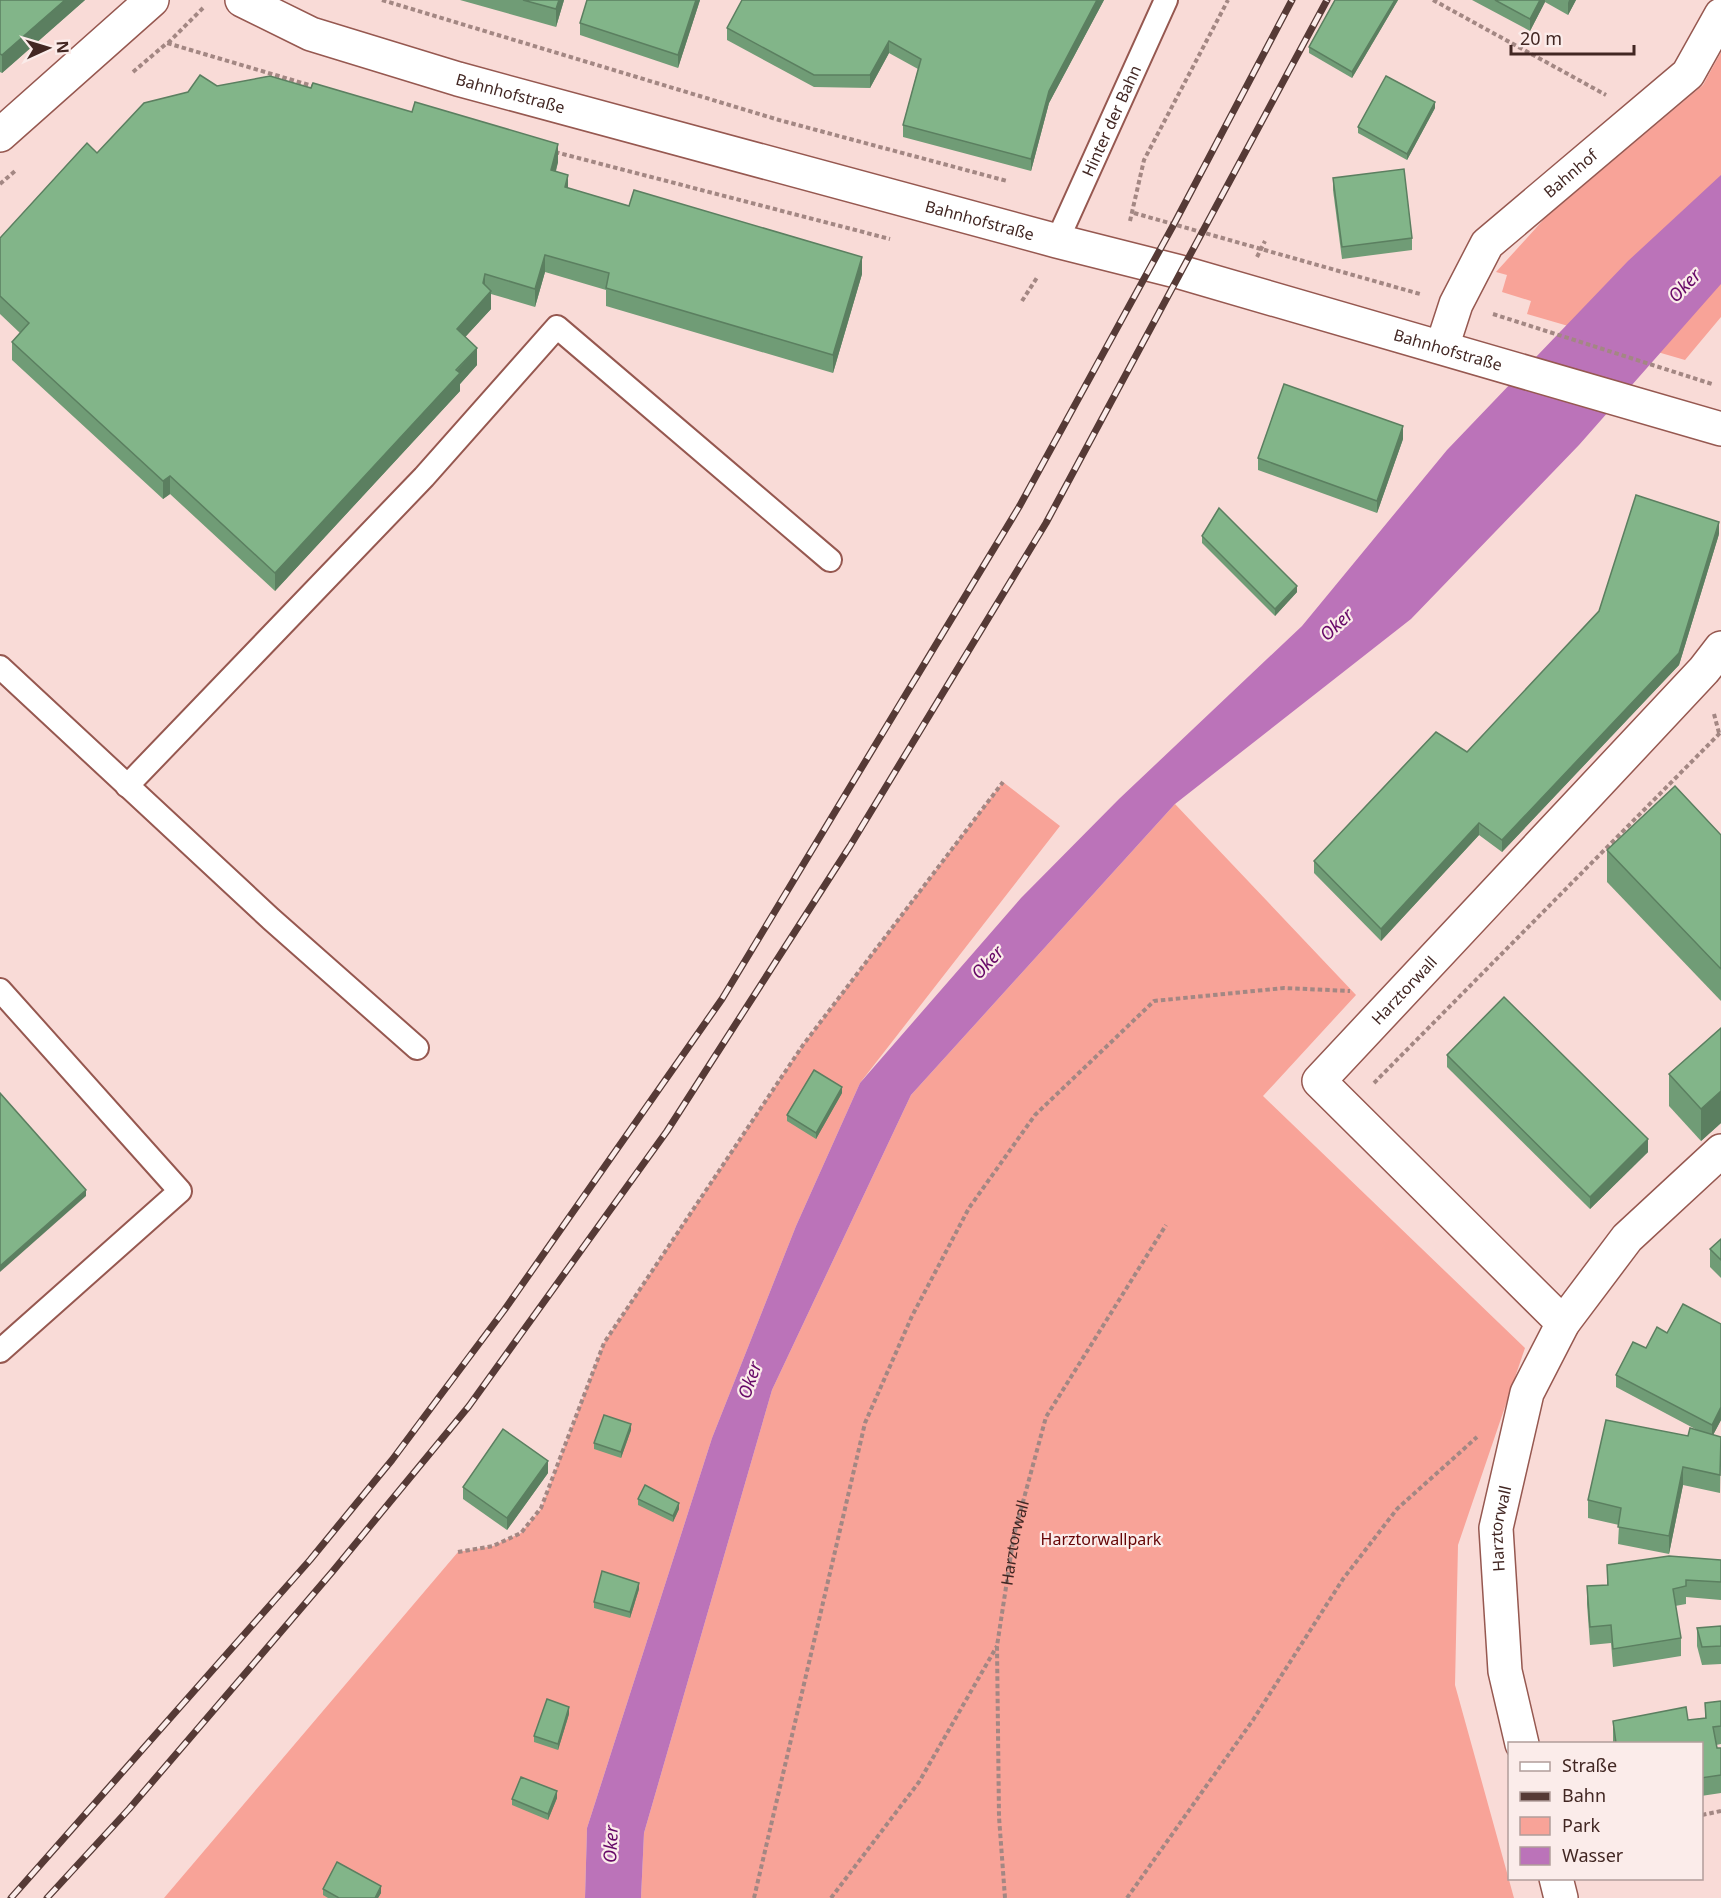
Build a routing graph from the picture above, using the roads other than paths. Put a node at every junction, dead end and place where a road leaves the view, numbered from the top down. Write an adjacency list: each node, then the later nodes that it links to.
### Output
1 (152, 0): 5 (street)
2 (242, 0): 6 (street, Bahnhofstraße)
3 (1166, 0): 6 (lane, Hinter der Bahn)
4 (1721, 15): 7 (street, Bahnhof)
5 (0, 135)
6 (1057, 241): 7 (street, Bahnhofstraße)
7 (1442, 347): 8 (street, Bahnhofstraße)
8 (1721, 429)
9 (830, 560): 12 (lane)
10 (1721, 648): 16 (street, Harztorwall)
11 (0, 667): 12 (lane)
12 (127, 786): 14 (lane)
13 (0, 990): 17 (lane)
14 (417, 1048)
15 (1721, 1151): 16 (street, Harztorwall)
16 (1563, 1323): 18 (street, Harztorwall)
17 (0, 1351)
18 (1522, 1742)
19 (1556, 1880): 20 (street)
20 (1561, 1898)

